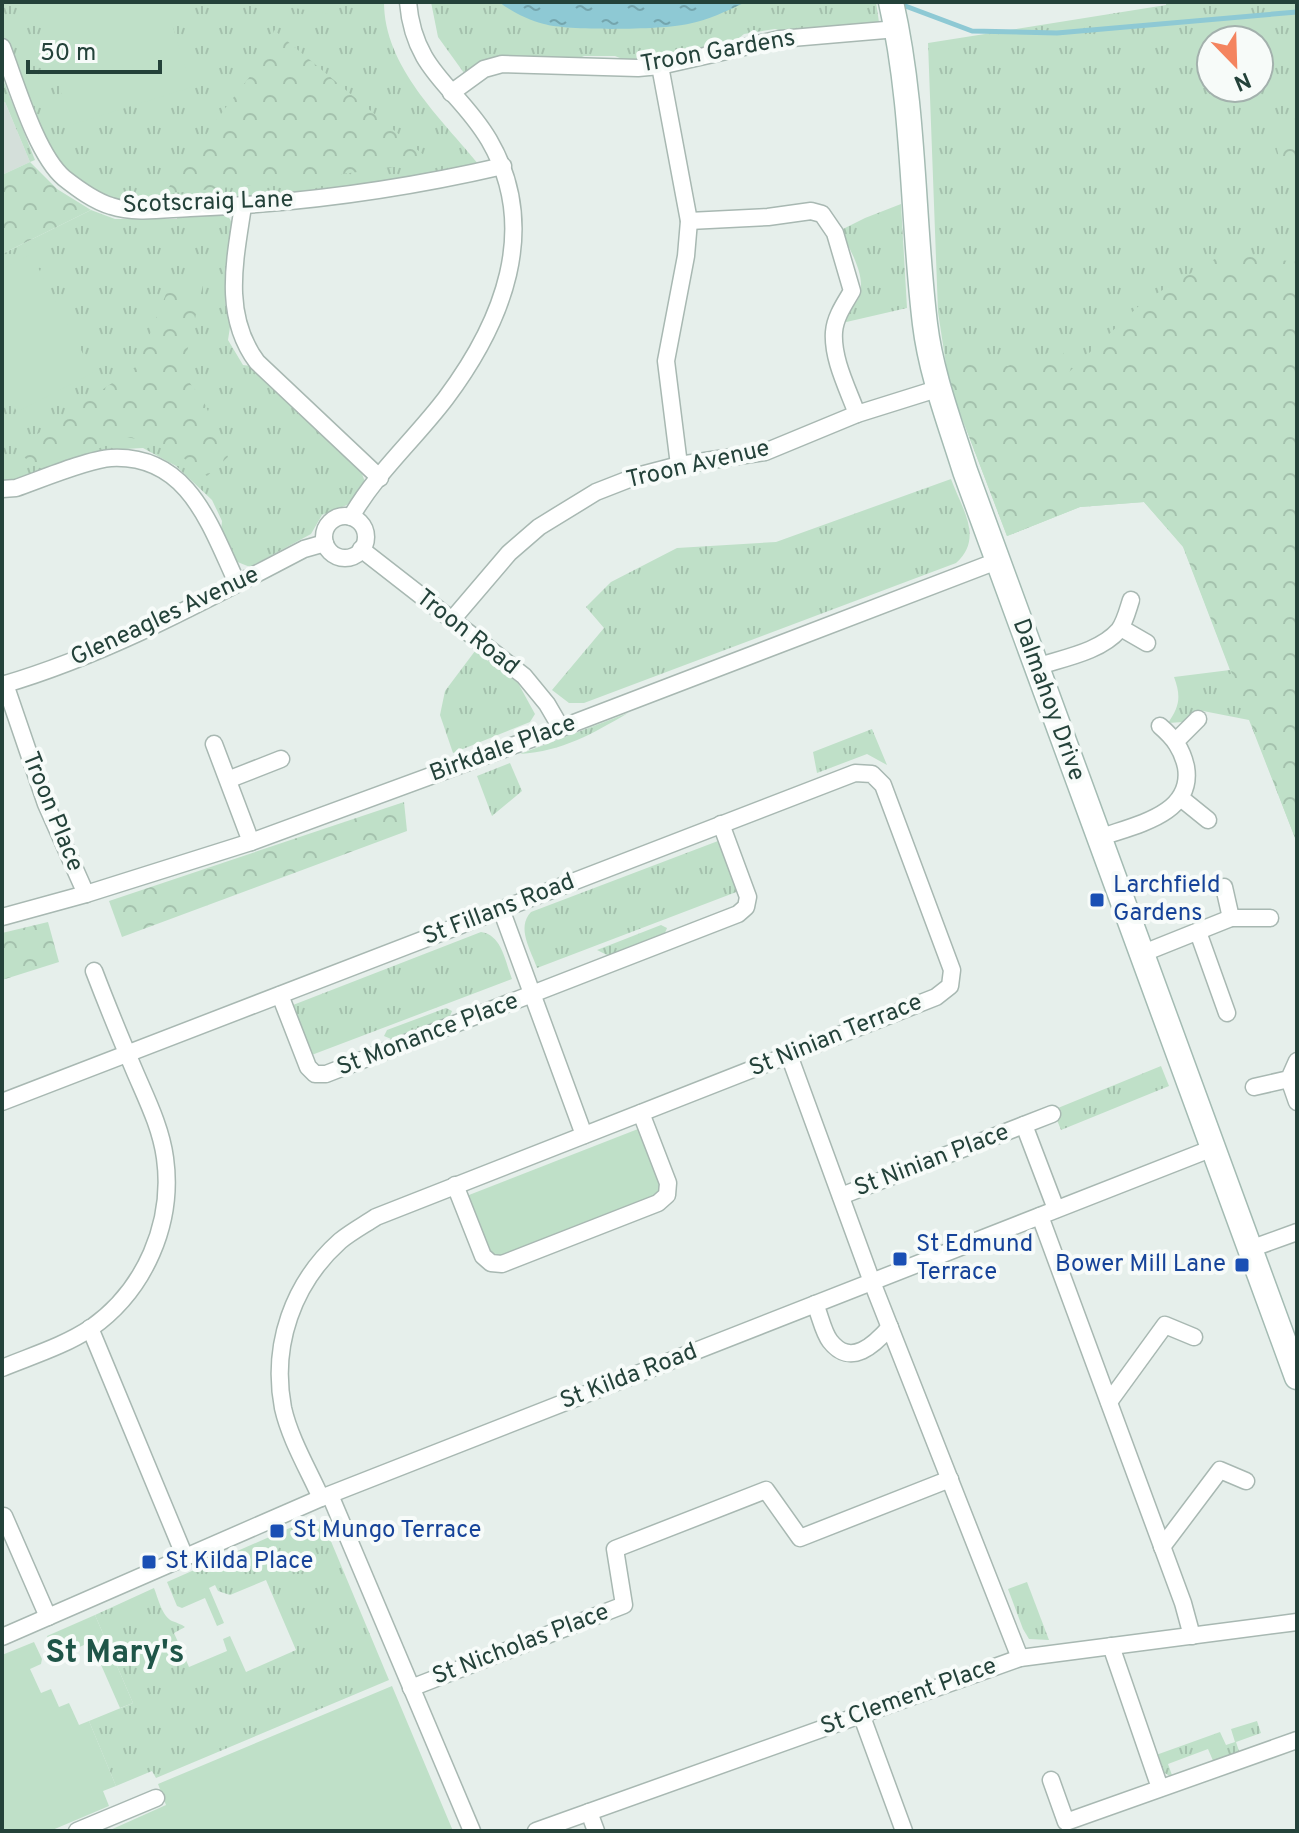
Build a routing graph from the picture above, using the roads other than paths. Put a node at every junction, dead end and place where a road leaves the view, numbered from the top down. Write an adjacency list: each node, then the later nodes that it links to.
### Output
1 (408, 2): 6 (street, Gleneagles Avenue)
2 (891, 2): 3 (street, Dalmahoy Drive)
3 (897, 29): 5 (street, Troon Gardens); 10 (street, Dalmahoy Drive)
4 (2, 47): 8 (street, Scotscraig Lane)
5 (660, 66): 6 (street, Troon Gardens); 9 (street)
6 (451, 93): 7 (street, Gleneagles Avenue)
7 (503, 166): 8 (street, Scotscraig Lane); 13 (street, Gleneagles Avenue)
8 (243, 206): 13 (street)
9 (689, 221): 11 (street); 12 (street)
10 (940, 388): 11 (street, Troon Avenue); 18 (street, Dalmahoy Drive)
11 (857, 414): 12 (street, Troon Avenue)
12 (679, 465): 21 (street, Troon Avenue)
13 (380, 478): 15 (street, Gleneagles Avenue)
14 (2, 489): 19 (street)
15 (351, 517): 16 (street, Gleneagles Avenue); 17 (street)
16 (325, 543): 17 (street); 19 (street, Gleneagles Avenue)
17 (361, 549): 21 (street, Troon Road)
18 (997, 561): 24 (street, Dalmahoy Drive); 28 (street, Birkdale Place)
19 (237, 583): 25 (street, Gleneagles Avenue)
20 (1131, 600): 22 (street)
21 (451, 621): 28 (street, Troon Road)
22 (1121, 628): 23 (street); 24 (street)
23 (1147, 643)
24 (1036, 667): 37 (street, Dalmahoy Drive)
25 (4, 684): 40 (street, Troon Place)
26 (1198, 719): 29 (street)
27 (1160, 726): 29 (street)
28 (561, 728): 38 (street, Birkdale Place)
29 (1177, 740): 34 (street)
30 (214, 744): 33 (street)
31 (281, 759): 33 (street)
32 (872, 774): 36 (street, St Fillans Road); 52 (street, St Ninian Terrace)
33 (230, 779): 38 (street)
34 (1182, 799): 35 (street); 37 (street)
35 (1208, 820)
36 (721, 824): 41 (street, St Fillans Road); 48 (street, St Monance Place)
37 (1099, 838): 46 (street, Dalmahoy Drive)
38 (251, 842): 40 (street, Birkdale Place)
39 (1224, 887): 43 (street)
40 (86, 894): 42 (street, Birkdale Place)
41 (501, 909): 48 (street, St Monance Place); 49 (street, St Fillans Road)
42 (2, 917)
43 (1231, 918): 44 (street); 45 (street)
44 (1270, 918)
45 (1198, 932): 46 (street); 50 (street)
46 (1141, 954): 62 (street, Dalmahoy Drive)
47 (94, 971): 51 (street)
48 (533, 994): 49 (street, St Monance Place); 61 (street, St Monance Place)
49 (280, 995): 51 (street, St Fillans Road)
50 (1227, 1013)
51 (127, 1054): 56 (street, St Fillans Road); 71 (street)
52 (789, 1055): 58 (street, St Ninian Terrace); 64 (street, St Ninian Place)
53 (1297, 1061): 54 (street)
54 (1289, 1079): 55 (street); 57 (street)
55 (1254, 1087)
56 (2, 1102)
57 (1297, 1102)
58 (641, 1113): 61 (street, St Ninian Terrace); 63 (street)
59 (1052, 1114): 60 (street, St Ninian Place)
60 (1024, 1125): 64 (street, St Ninian Place); 65 (street, St Ninian Place)
61 (584, 1135): 63 (street, St Ninian Terrace)
62 (1213, 1148): 65 (street, St Kilda Road); 67 (street, Dalmahoy Drive)
63 (455, 1185): 78 (street, St Ninian Terrace)
64 (841, 1196): 68 (street, St Ninian Place)
65 (1048, 1212): 68 (street, St Kilda Road); 75 (street, St Ninian Place)
66 (1297, 1232): 67 (street)
67 (1250, 1249): 74 (street, Dalmahoy Drive)
68 (872, 1282): 69 (street, St Kilda Road); 70 (street)
69 (815, 1304): 70 (street); 78 (street, St Kilda Road)
70 (890, 1327): 76 (street)
71 (90, 1328): 73 (street); 81 (street)
72 (1194, 1337): 75 (street)
73 (2, 1368)
74 (1297, 1377)
75 (1109, 1402): 80 (street, St Ninian Place)
76 (950, 1479): 87 (street); 88 (street, St Nicholas Place)
77 (1246, 1481): 80 (street)
78 (325, 1497): 81 (street, St Kilda Road); 88 (street)
79 (4, 1516): 82 (street)
80 (1162, 1547): 84 (street, St Ninian Place)
81 (185, 1557): 82 (street, St Kilda Road)
82 (48, 1617): 85 (street, St Kilda Road)
83 (1297, 1622): 84 (street, St Clement Place)
84 (1192, 1636): 86 (street, St Clement Place)
85 (2, 1637)
86 (1111, 1646): 87 (street, St Clement Place); 92 (street)
87 (1020, 1658): 89 (street, St Clement Place)
88 (411, 1688): 96 (street)
89 (861, 1714): 94 (street, St Clement Place); 99 (street)
90 (1297, 1740): 92 (street)
91 (1051, 1780): 92 (street)
92 (1160, 1788)
93 (156, 1798): 95 (street)
94 (589, 1812): 97 (street, St Clement Place); 98 (street)
95 (77, 1831)
96 (472, 1831)
97 (536, 1831)
98 (596, 1831)
99 (904, 1831)

